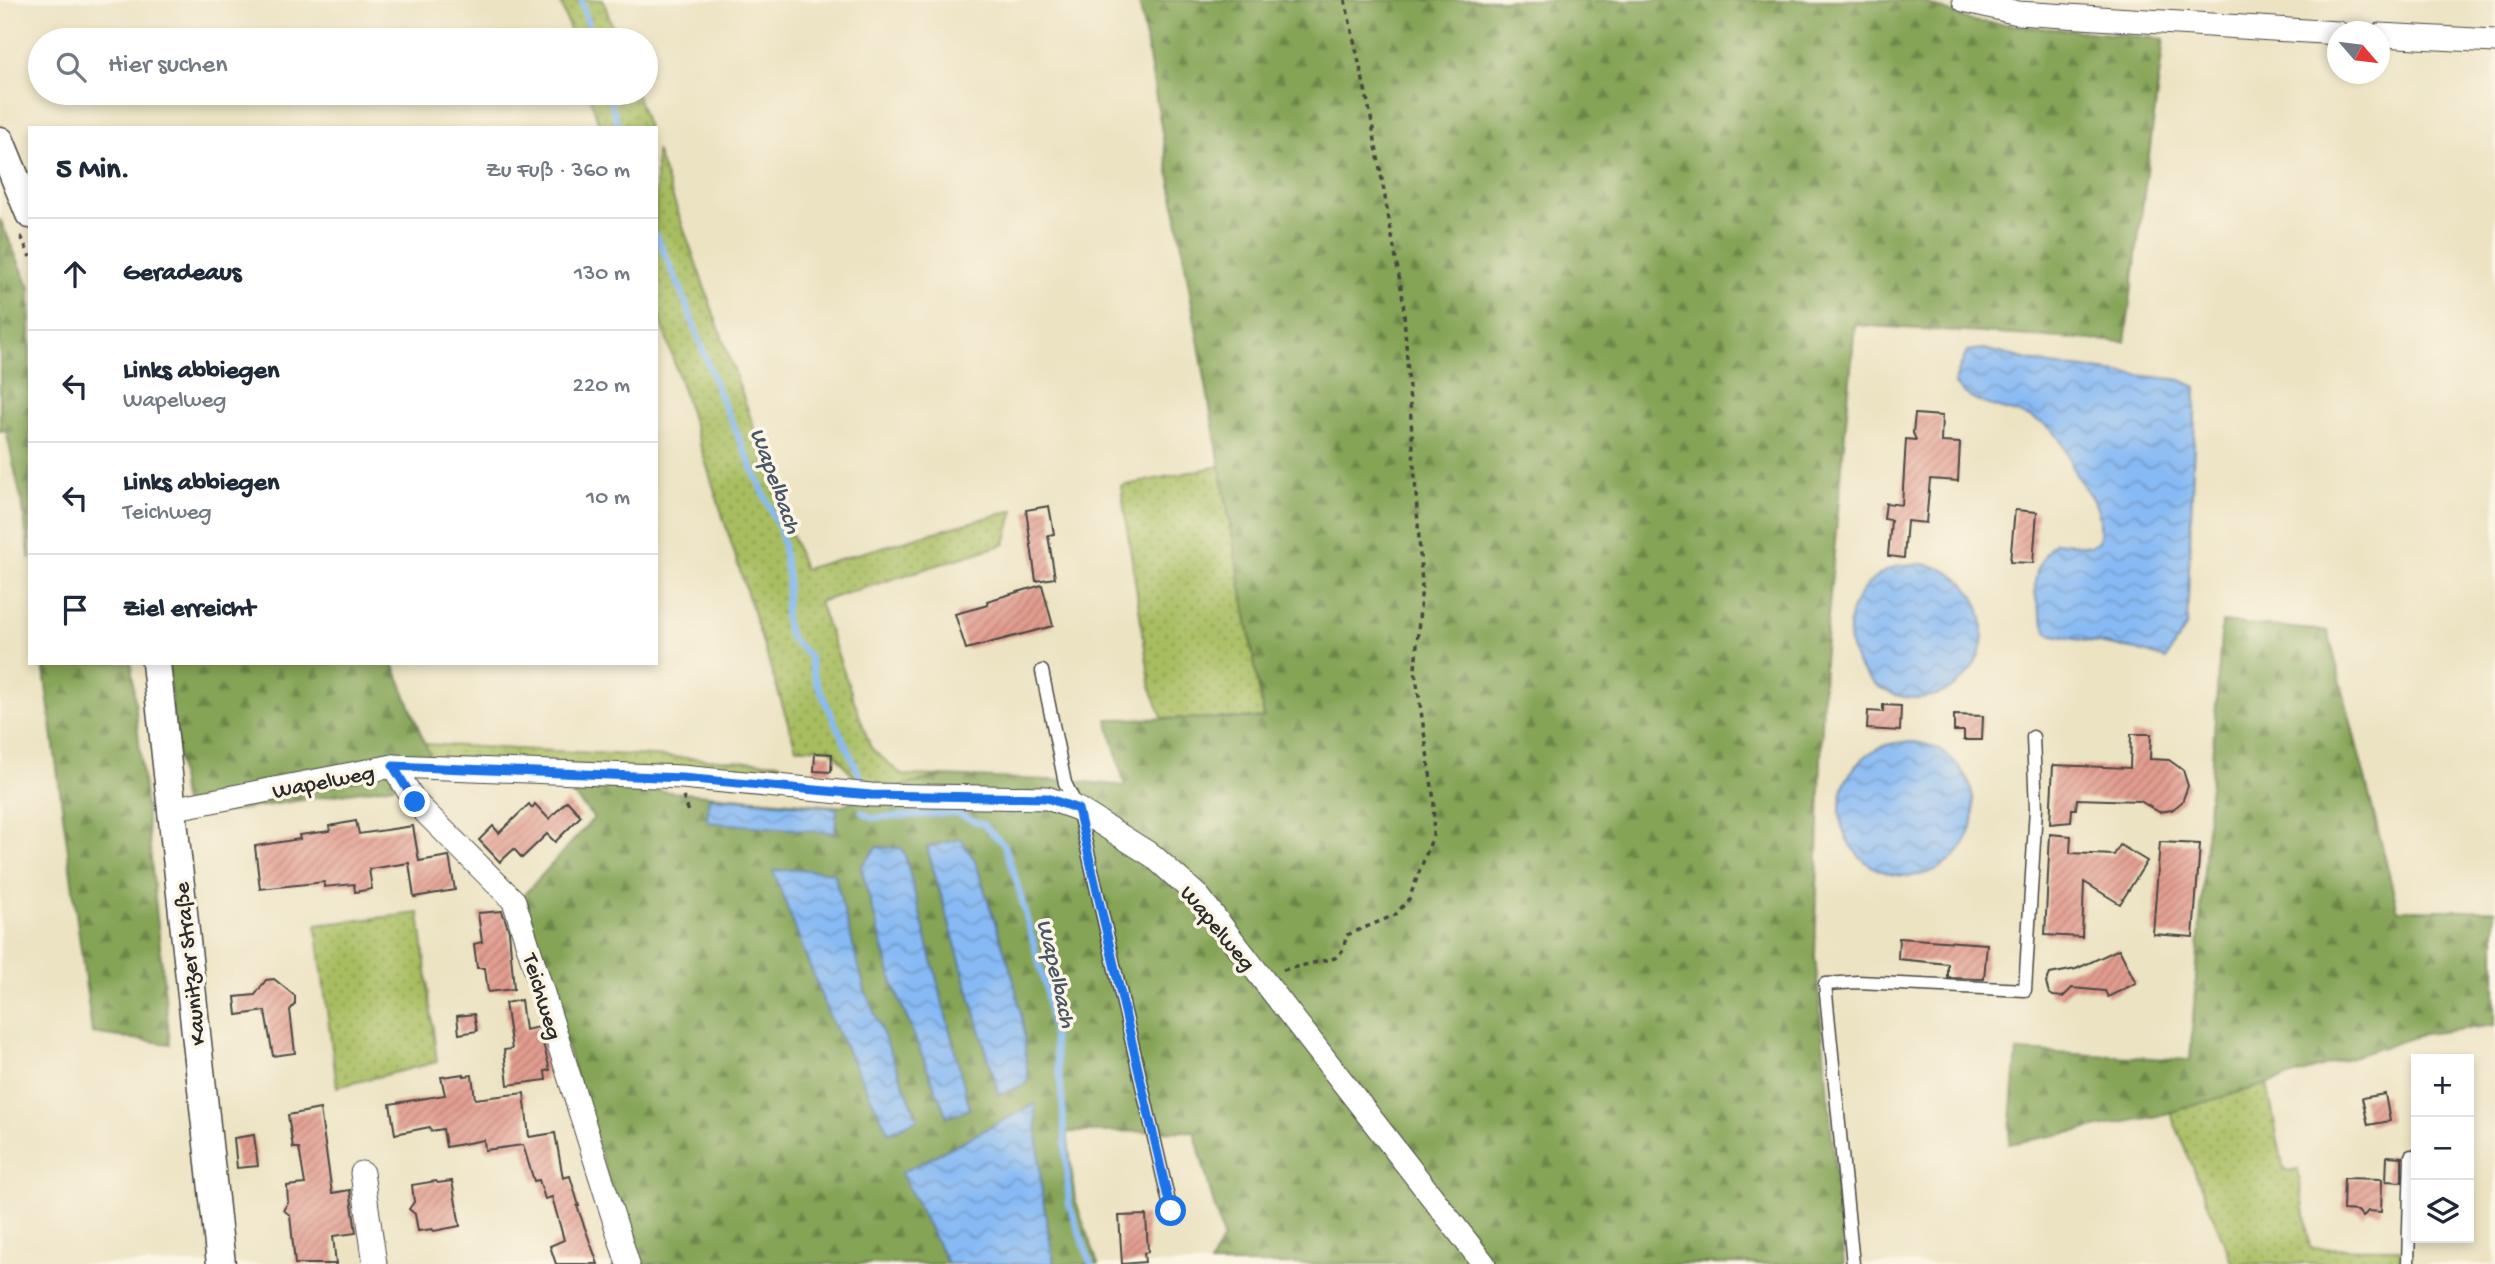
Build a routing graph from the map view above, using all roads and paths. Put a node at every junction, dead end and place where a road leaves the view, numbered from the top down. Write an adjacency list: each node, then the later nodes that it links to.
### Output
1 (1345, 0): 14 (path)
2 (1964, 0): 3 (street)
3 (2327, 32)
4 (2390, 36): 5 (street)
5 (2495, 41)
6 (0, 141): 7 (street)
7 (28, 209)
8 (156, 665): 12 (street, Kaunitzer Straße)
9 (1042, 671): 13 (lane)
10 (2033, 737): 22 (lane)
11 (393, 766): 12 (street, Wapelweg); 13 (street, Wapelweg); 20 (street, Teichweg)
12 (171, 809): 18 (street, Kaunitzer Straße)
13 (1078, 809): 14 (street, Wapelweg); 17 (lane)
14 (1265, 982): 21 (street, Wapelweg)
15 (2411, 1156): 23 (lane)
16 (362, 1172): 19 (street)
17 (1171, 1211)
18 (221, 1264)
19 (376, 1264)
20 (628, 1264)
21 (1484, 1264)
22 (1853, 1264)
23 (2407, 1264)

